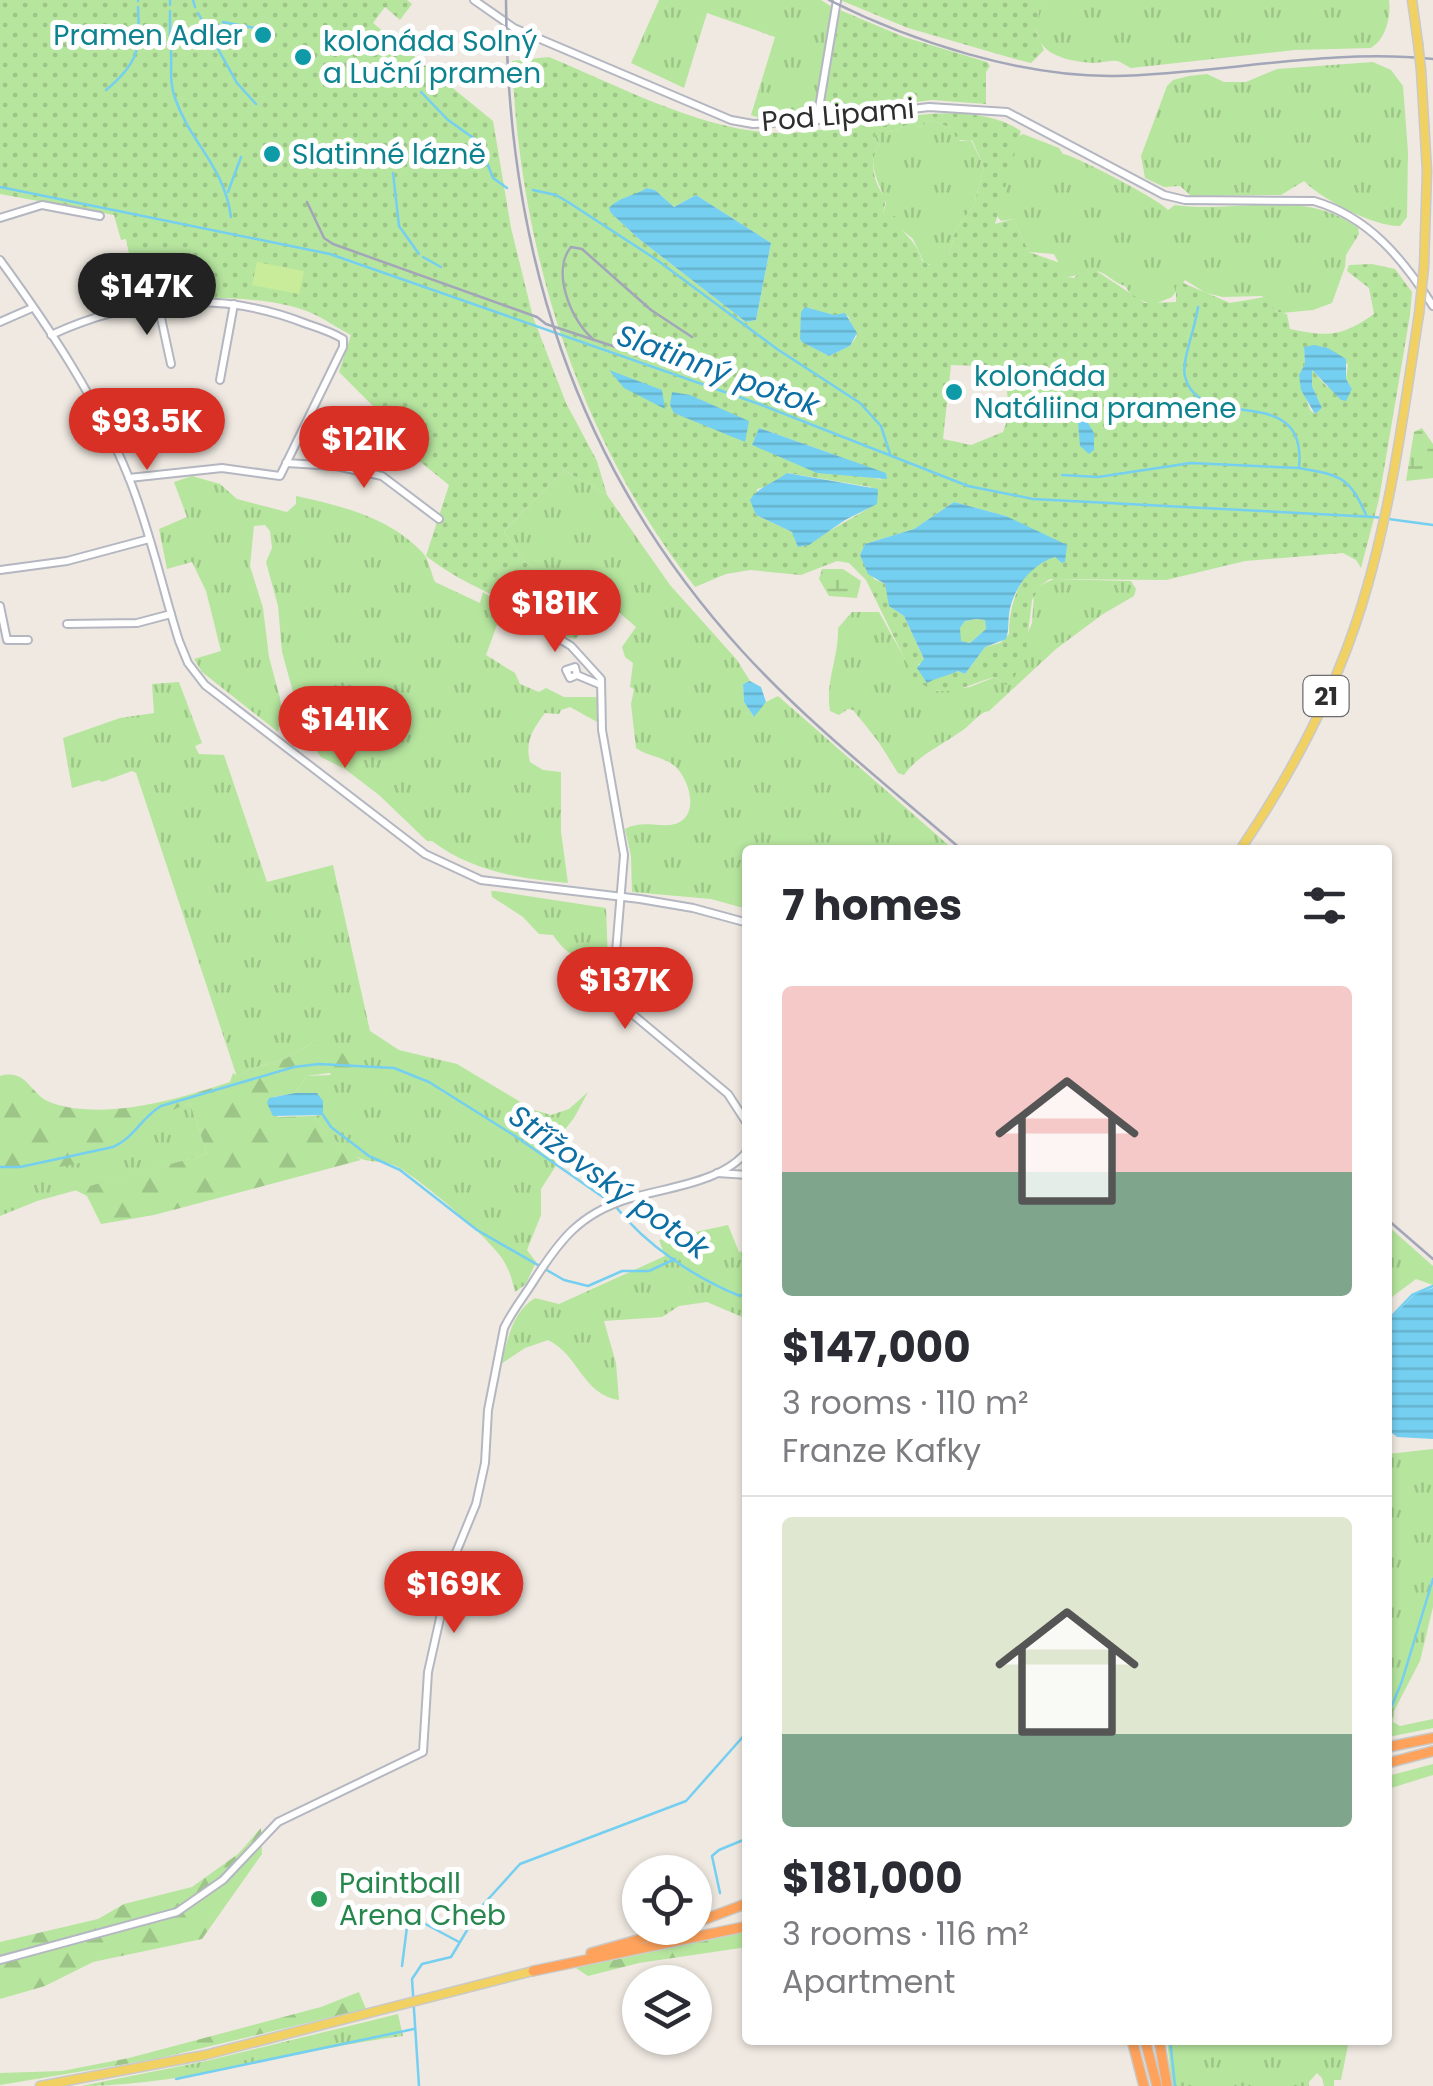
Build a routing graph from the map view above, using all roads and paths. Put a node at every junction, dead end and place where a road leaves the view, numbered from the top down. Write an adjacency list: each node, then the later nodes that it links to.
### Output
1 (474, 0): 4 (street, Pod Lipami)
2 (837, 0): 4 (street)
3 (1412, 0): 28 (main road, 21, bridge)
4 (817, 120): 10 (street, Pod Lipami)
5 (100, 216): 6 (street)
6 (0, 218)
7 (0, 260): 11 (street)
8 (158, 304): 9 (street); 13 (street); 14 (street)
9 (234, 304): 15 (street); 16 (street)
10 (1433, 306)
11 (32, 308): 12 (street); 13 (street)
12 (0, 322)
13 (51, 335): 17 (street)
14 (171, 364)
15 (220, 380)
16 (286, 463): 17 (street); 18 (street)
17 (130, 478): 19 (street)
18 (439, 519)
19 (149, 539): 20 (street); 22 (street)
20 (0, 570)
21 (0, 606): 25 (street)
22 (171, 614): 24 (street); 29 (street)
23 (526, 618): 27 (street)
24 (67, 624)
25 (28, 640)
26 (578, 675): 27 (street)
27 (602, 686): 29 (street)
28 (1243, 845)
29 (620, 897): 30 (street); 31 (street)
30 (742, 921)
31 (742, 1115)
32 (742, 1156): 33 (street)
33 (715, 1173): 34 (street); 43 (street)
34 (742, 1175)
35 (1433, 1738): 36 (highway)
36 (1392, 1746)
37 (1433, 1752): 38 (highway)
38 (1392, 1762)
39 (742, 1907): 40 (highway)
40 (712, 1917)
41 (742, 1927): 44 (highway)
42 (622, 1945): 44 (highway)
43 (0, 1960)
44 (534, 1971): 48 (main road)
45 (1133, 2045): 49 (highway)
46 (1146, 2045): 50 (highway)
47 (1160, 2045): 51 (highway)
48 (40, 2086)
49 (1144, 2086)
50 (1156, 2086)
51 (1167, 2086)

